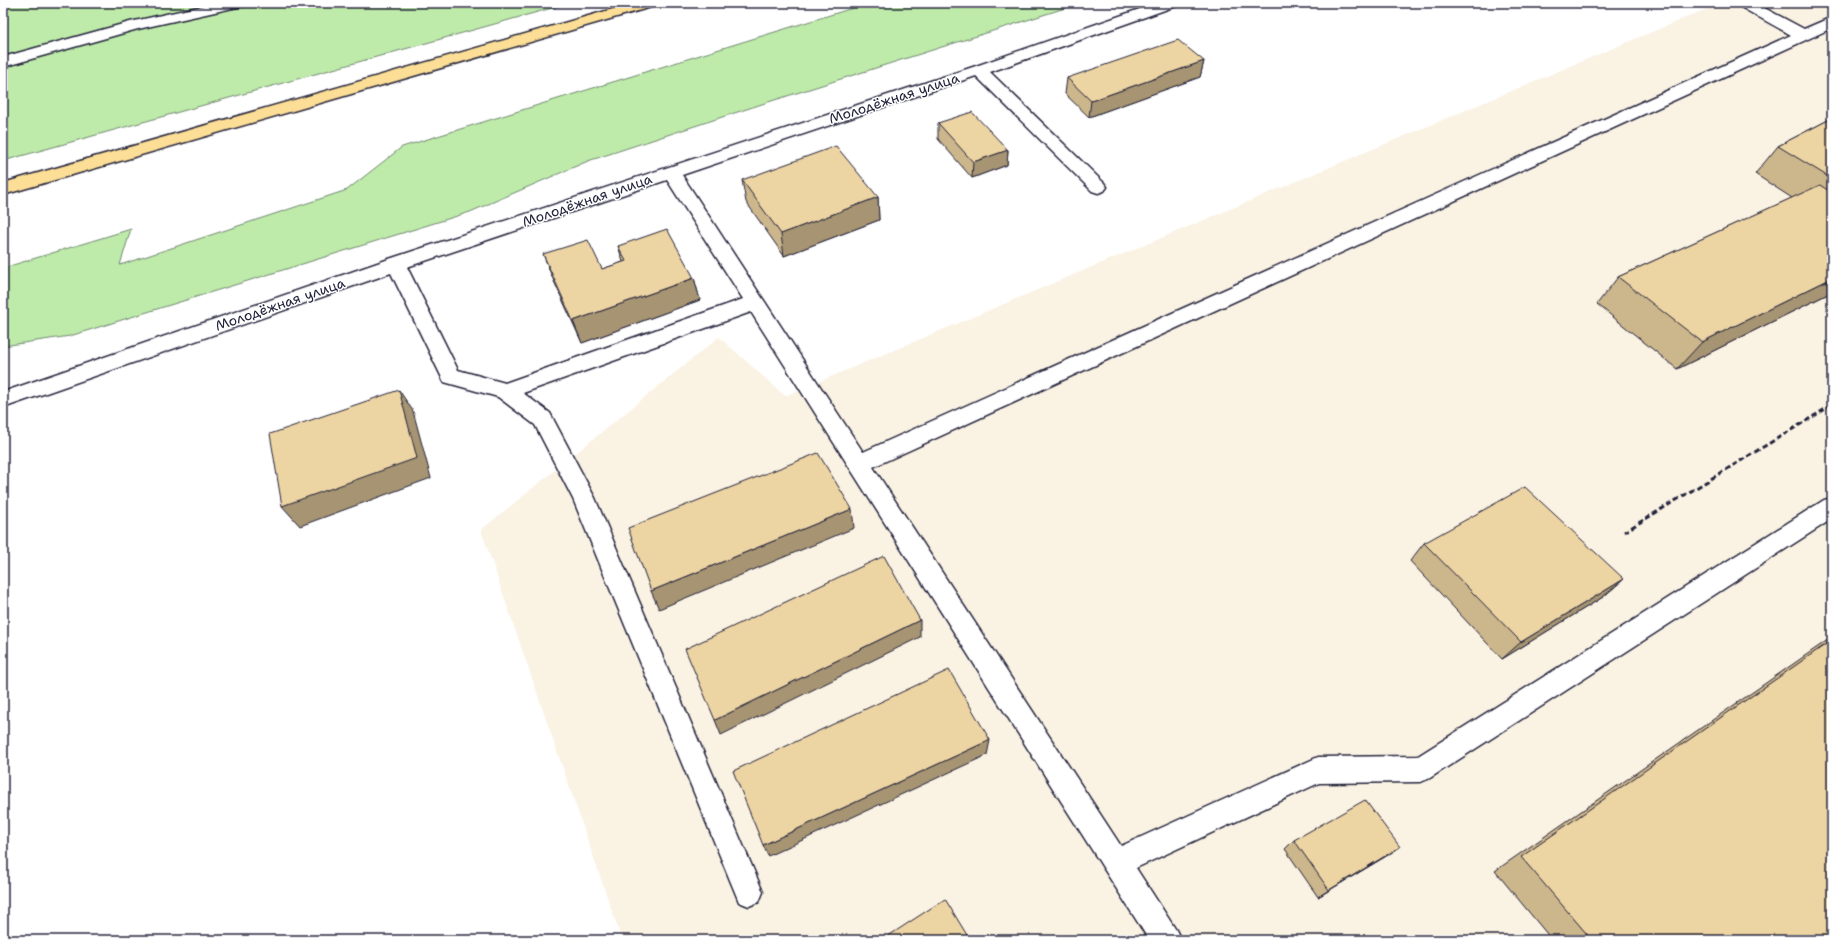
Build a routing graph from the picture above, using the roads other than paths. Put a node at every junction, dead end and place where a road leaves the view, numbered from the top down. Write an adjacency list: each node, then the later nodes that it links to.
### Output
1 (237, 3): 7 (street)
2 (650, 3): 11 (main road)
3 (1171, 3): 8 (street, Молодёжная улица)
4 (1744, 3): 6 (street)
5 (1832, 22): 6 (street)
6 (1803, 35): 16 (street)
7 (3, 62)
8 (979, 70): 9 (street, Молодёжная улица); 10 (street)
9 (671, 172): 12 (street, Молодёжная улица); 13 (street)
10 (1098, 187)
11 (3, 189)
12 (396, 264): 14 (street); 15 (street, Молодёжная улица)
13 (754, 303): 14 (street); 16 (street)
14 (506, 391): 19 (street)
15 (3, 400)
16 (860, 463): 18 (street)
17 (1832, 507): 18 (street)
18 (1117, 862): 20 (street)
19 (749, 892)
20 (1166, 940)

